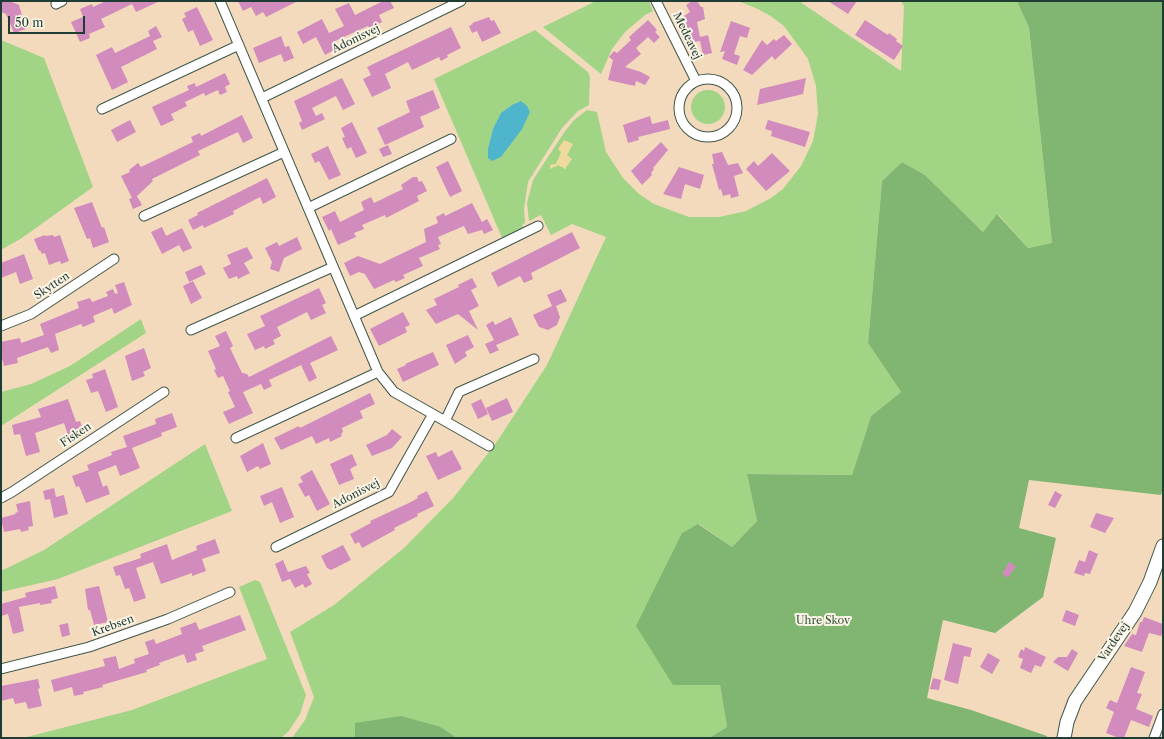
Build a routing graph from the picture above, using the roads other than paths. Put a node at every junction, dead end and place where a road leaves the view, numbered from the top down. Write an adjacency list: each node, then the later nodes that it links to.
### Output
1 (220, 1): 4 (street)
2 (460, 1): 6 (street, Adonisvej)
3 (656, 1): 5 (street, Medeavej)
4 (239, 45): 6 (street); 7 (street)
5 (696, 81): 5 (street)
6 (262, 98): 9 (street)
7 (102, 109)
8 (450, 139): 10 (street)
9 (284, 152): 10 (street); 11 (street)
10 (308, 208): 14 (street)
11 (144, 216)
12 (538, 226): 15 (street)
13 (114, 259): 16 (street, Skytten)
14 (333, 267): 15 (street); 17 (street)
15 (354, 316): 19 (street)
16 (1, 326)
17 (191, 330)
18 (534, 359): 22 (street)
19 (378, 372): 21 (street); 23 (street)
20 (164, 392): 25 (street, Fisken)
21 (433, 414): 22 (street); 26 (street, Adonisvej)
22 (445, 421): 24 (street)
23 (236, 438)
24 (489, 446)
25 (1, 498)
26 (276, 547)
27 (1162, 550): 31 (street, Vardevej)
28 (230, 592): 29 (street, Krebsen)
29 (1, 670)
30 (1163, 714): 32 (street)
31 (1064, 738)
32 (1154, 738)

